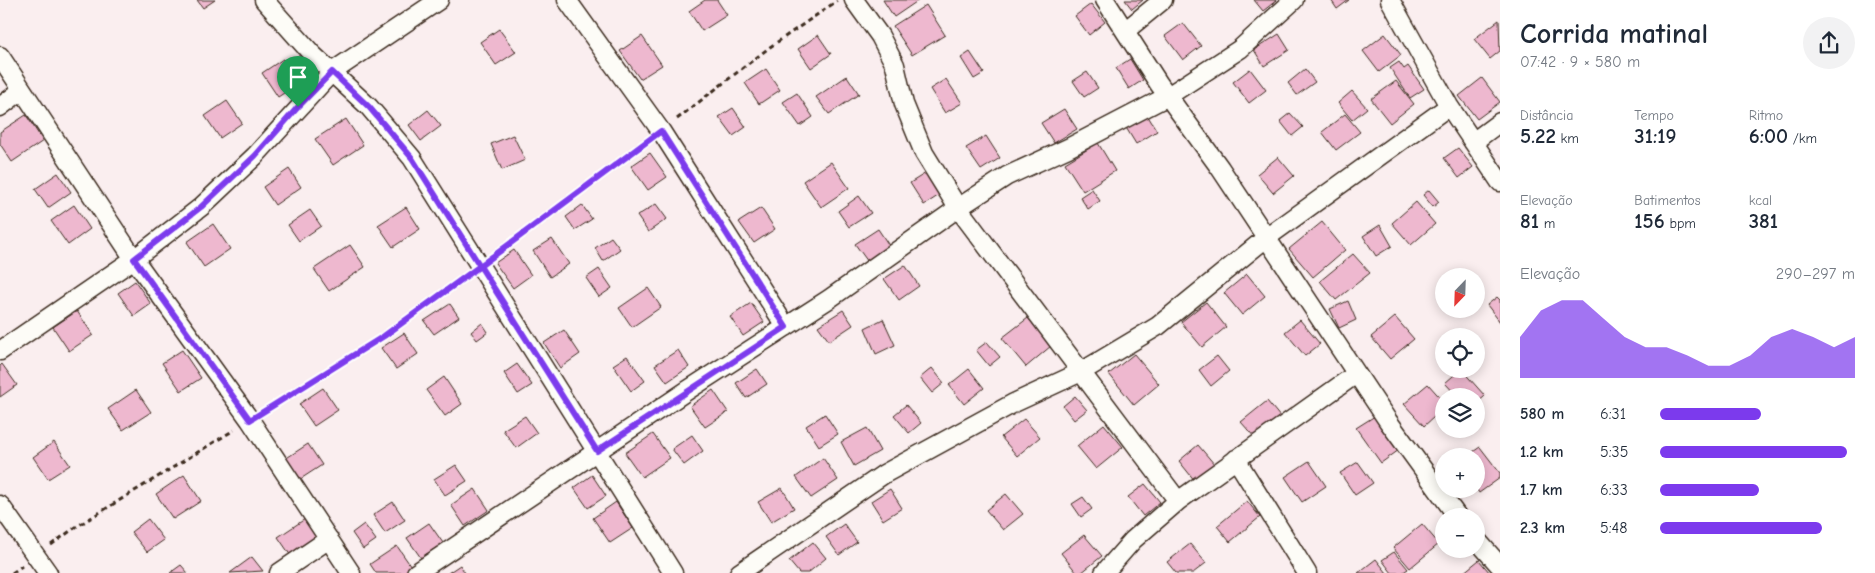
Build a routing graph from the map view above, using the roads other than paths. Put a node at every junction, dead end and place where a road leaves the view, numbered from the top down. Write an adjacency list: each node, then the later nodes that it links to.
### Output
1 (264, 0): 11 (street)
2 (439, 0): 11 (street)
3 (567, 0): 22 (street)
4 (854, 0): 19 (street)
5 (1105, 0): 9 (street)
6 (1163, 0): 9 (street)
7 (1294, 0): 13 (street)
8 (1390, 0): 14 (street)
9 (1125, 30): 13 (street)
10 (0, 56): 12 (street)
11 (332, 72): 21 (street); 26 (street)
12 (22, 90): 15 (street); 21 (street)
13 (1168, 96): 19 (street); 20 (street)
14 (1449, 106): 17 (street); 20 (street)
15 (0, 107)
16 (1500, 122): 17 (street)
17 (1473, 142): 18 (street)
18 (1500, 182)
19 (958, 208): 22 (street); 24 (street)
20 (1266, 238): 24 (street); 25 (street)
21 (134, 259): 23 (street); 31 (street)
22 (786, 327): 26 (street)
23 (0, 351)
24 (1081, 372): 28 (street); 39 (street)
25 (1356, 374): 27 (street); 30 (street)
26 (597, 451): 37 (street); 38 (street)
27 (1236, 459): 28 (street); 41 (street)
28 (1178, 501): 40 (street)
29 (0, 505): 34 (street)
30 (1451, 508)
31 (328, 539): 35 (street); 36 (street)
32 (1485, 550): 33 (street)
33 (1500, 566)
34 (48, 573)
35 (279, 573)
36 (351, 573)
37 (416, 573)
38 (673, 573)
39 (739, 573)
40 (1104, 573)
41 (1307, 573)

